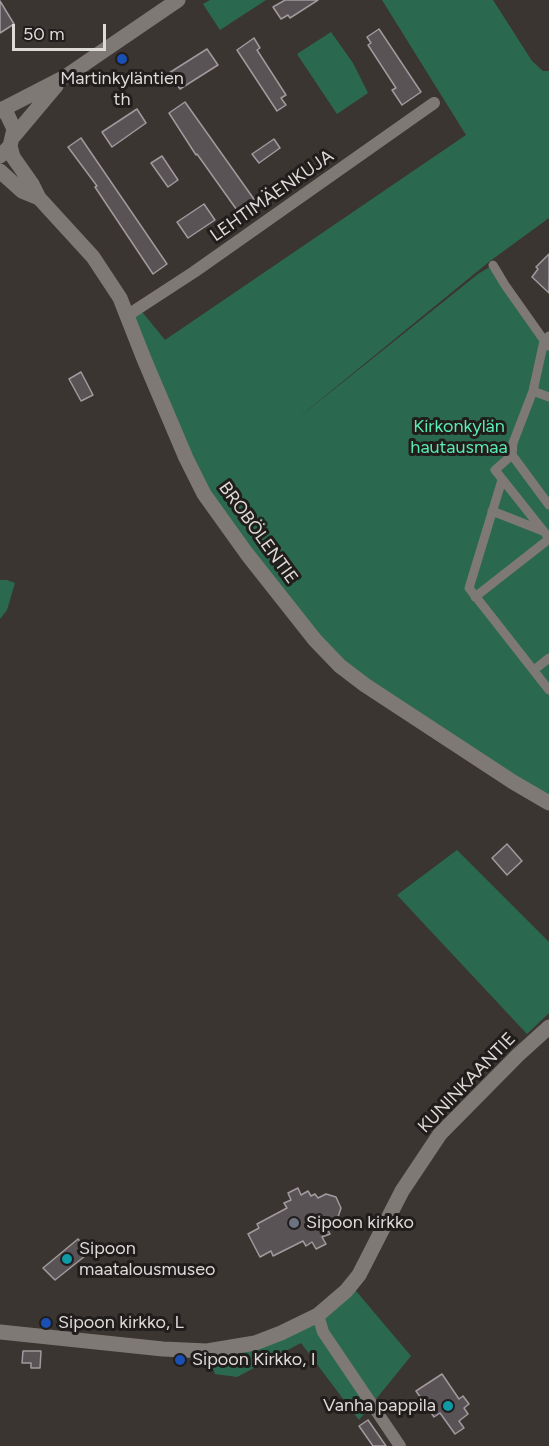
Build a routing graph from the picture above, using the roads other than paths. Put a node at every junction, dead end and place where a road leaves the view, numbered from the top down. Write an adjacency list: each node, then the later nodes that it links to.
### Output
1 (178, 0): 2 (street)
2 (65, 77): 4 (street); 5 (street)
3 (434, 103): 9 (street, LEHTIMÄENKUJA)
4 (0, 110): 5 (street, BROBÖLENTIE)
5 (8, 146): 7 (street, BROBÖLENTIE)
6 (0, 171): 7 (street, BROBÖLENTIE)
7 (39, 198): 9 (street, BROBÖLENTIE)
8 (493, 265): 10 (street)
9 (128, 315): 22 (street, BROBÖLENTIE)
10 (547, 342): 11 (street)
11 (533, 391): 12 (street); 13 (street)
12 (549, 397)
13 (512, 455): 14 (street); 15 (street)
14 (502, 480): 16 (street); 17 (street)
15 (549, 505)
16 (492, 511): 17 (street); 18 (street)
17 (547, 536): 18 (street)
18 (475, 597): 20 (street)
19 (549, 658): 20 (street)
20 (534, 670): 21 (street)
21 (549, 690)
22 (549, 803)
23 (549, 1027): 24 (street, KUNINKAANTIE)
24 (318, 1315): 25 (street, KUNINKAANTIE); 26 (street)
25 (0, 1332)
26 (400, 1446)

